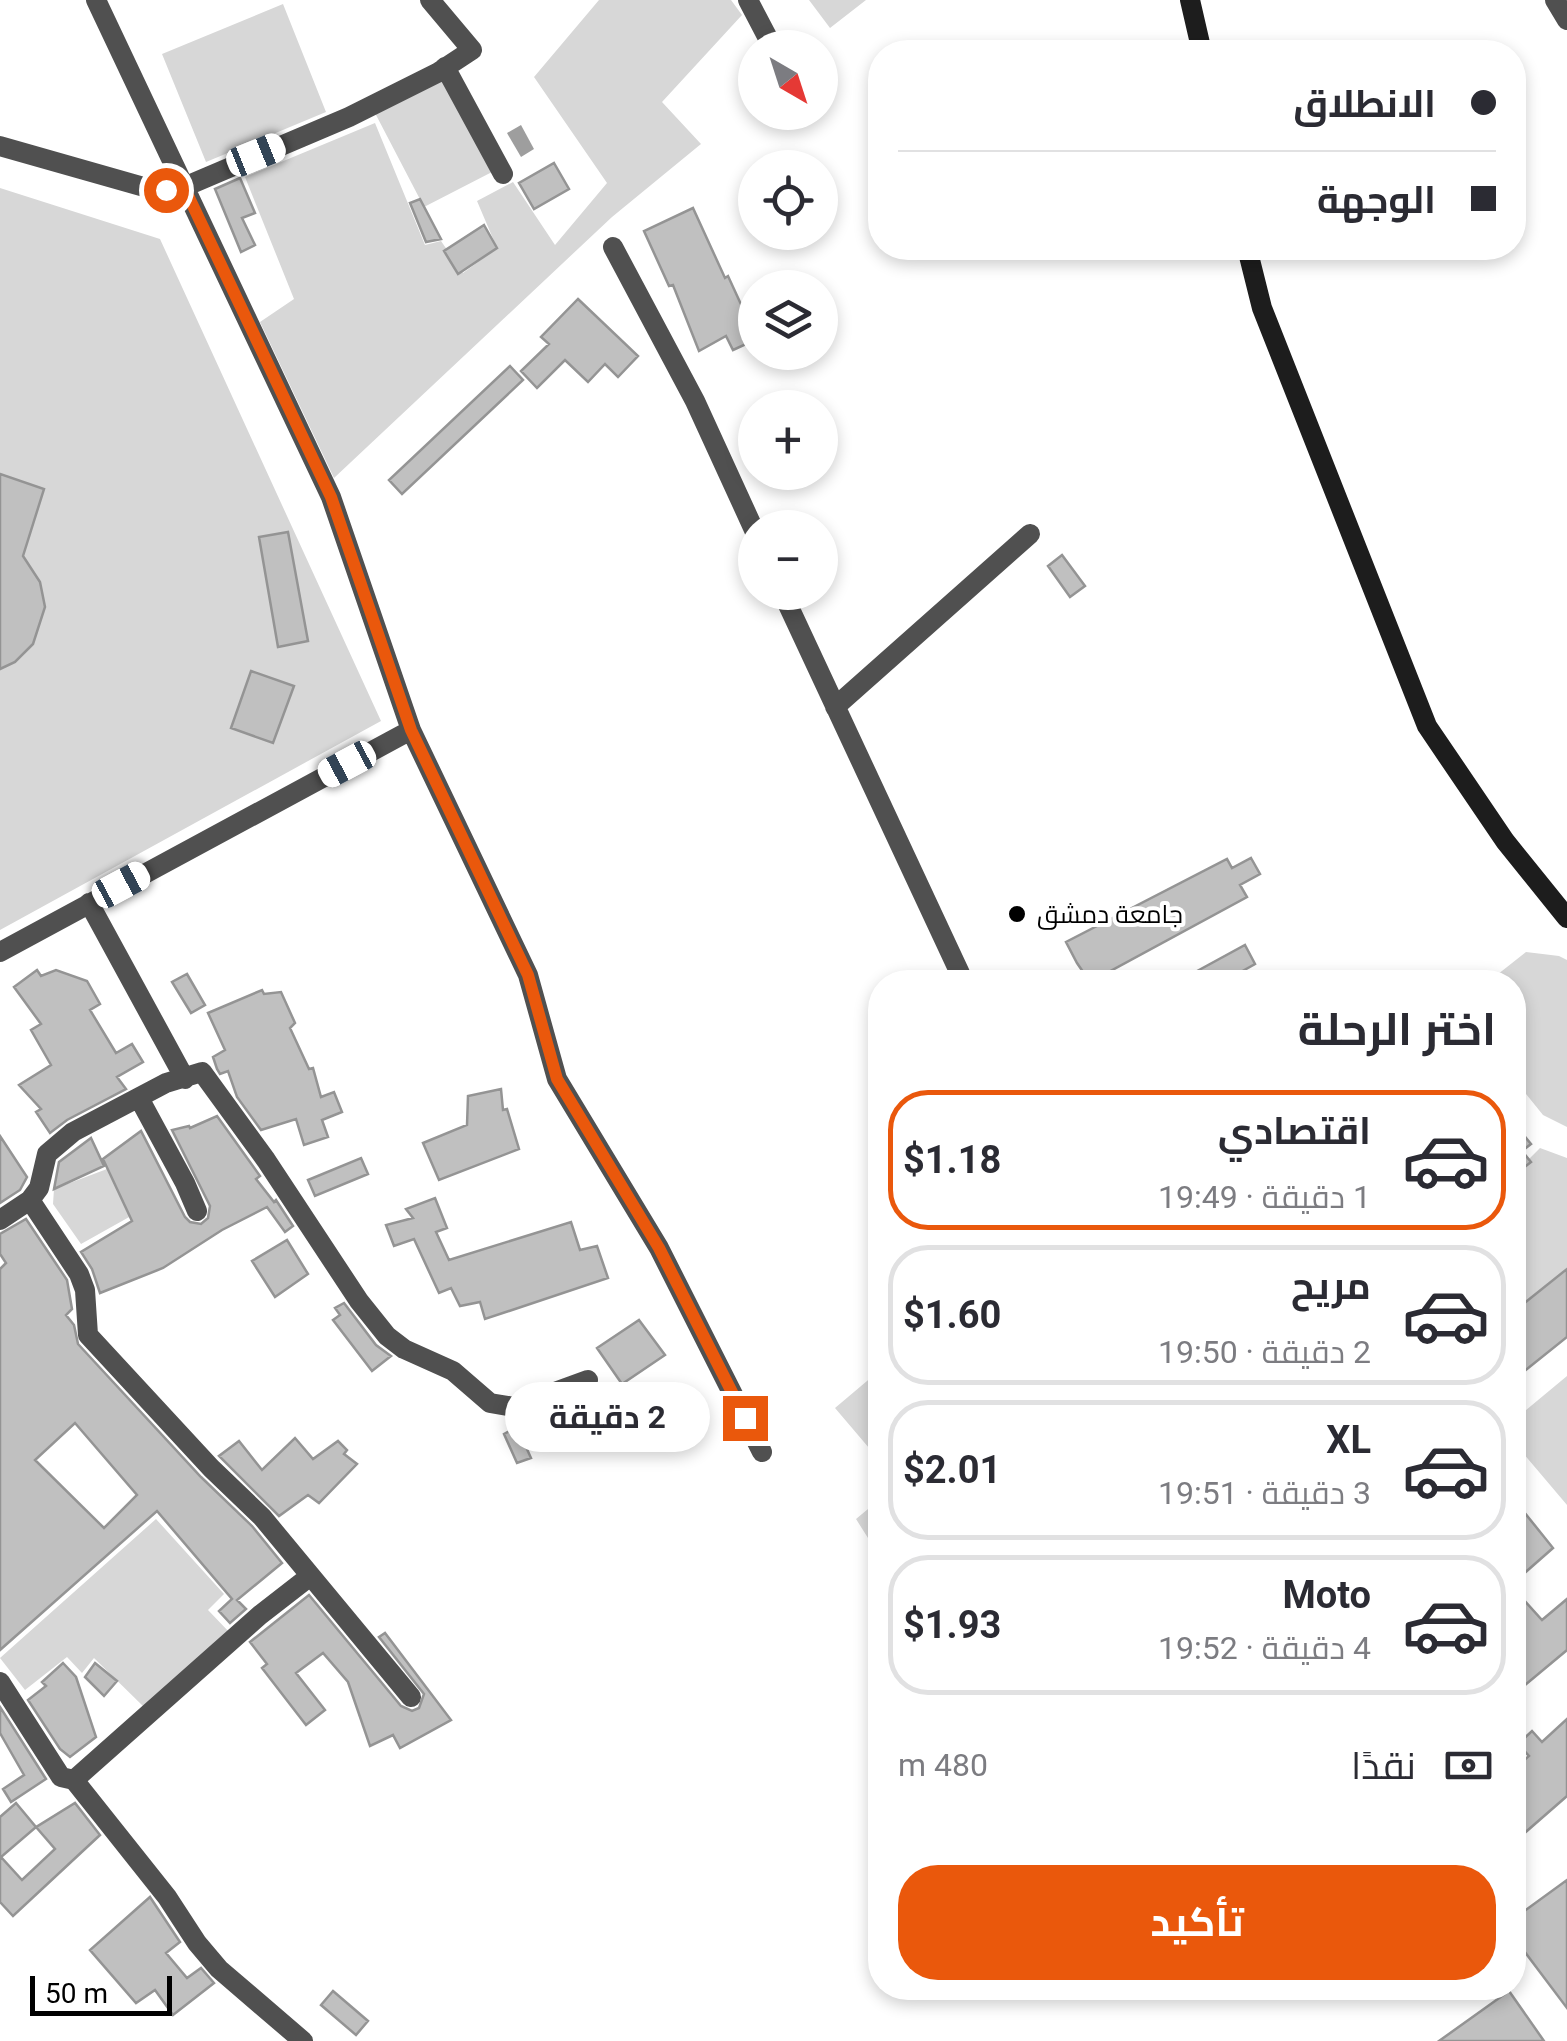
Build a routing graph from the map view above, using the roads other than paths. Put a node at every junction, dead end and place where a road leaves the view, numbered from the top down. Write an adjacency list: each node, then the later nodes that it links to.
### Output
1 (96, 0): 12 (street)
2 (430, 0): 9 (street)
3 (748, 0): 7 (street)
4 (1190, 0): 8 (street)
5 (1555, 0): 6 (street)
6 (1567, 20)
7 (764, 30)
8 (1199, 40)
9 (445, 67): 11 (street); 12 (street)
10 (0, 146): 12 (street)
11 (503, 174)
12 (184, 187): 19 (street)
13 (614, 247): 15 (street)
14 (1251, 260): 21 (street)
15 (745, 510)
16 (1030, 534): 18 (street)
17 (790, 610): 18 (street)
18 (835, 707): 23 (street)
19 (411, 730): 20 (street); 30 (street)
20 (88, 902): 22 (street); 24 (street)
21 (1563, 914)
22 (0, 952)
23 (958, 970)
24 (185, 1079): 25 (street); 29 (street)
25 (139, 1098): 26 (street); 27 (street)
26 (30, 1200): 28 (street); 31 (street)
27 (197, 1211)
28 (0, 1220)
29 (588, 1380)
30 (762, 1452)
31 (310, 1577): 33 (street); 34 (street)
32 (0, 1682): 34 (street)
33 (411, 1697)
34 (74, 1780): 35 (street)
35 (302, 2041)

